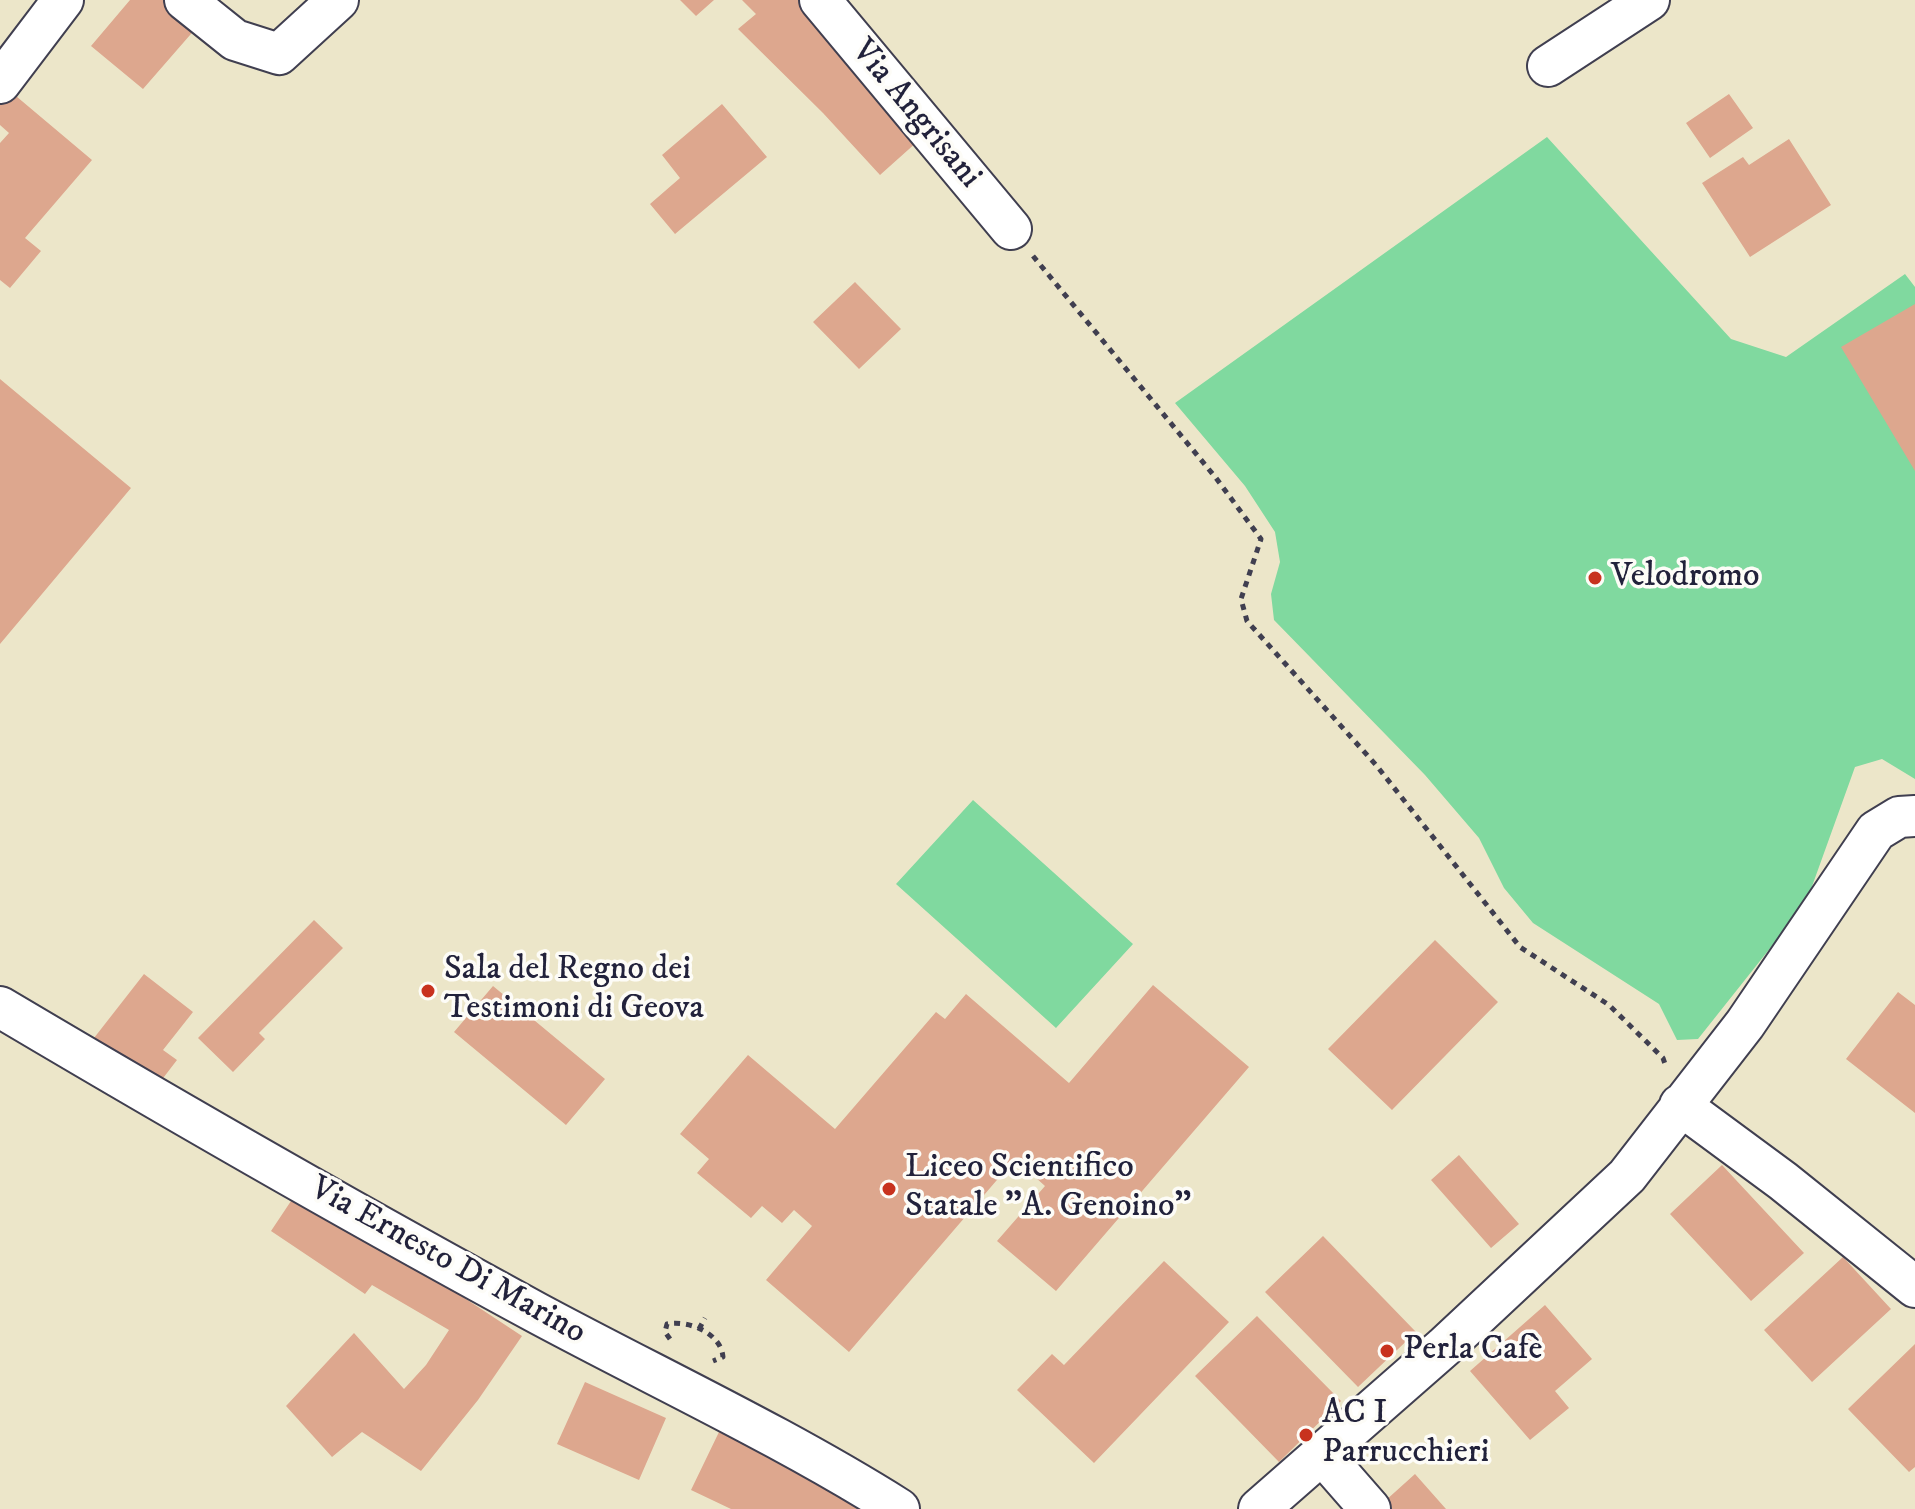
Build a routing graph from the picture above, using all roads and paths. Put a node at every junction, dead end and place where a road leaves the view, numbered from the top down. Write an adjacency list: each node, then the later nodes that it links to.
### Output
1 (63, 0): 7 (street)
2 (185, 0): 3 (street)
3 (338, 0)
4 (820, 0): 8 (street, Via Angrisani)
5 (1649, 0): 6 (street)
6 (1548, 66)
7 (0, 83)
8 (1011, 229): 11 (path)
9 (1915, 816): 11 (street)
10 (0, 1007): 18 (street, Via Ernesto Di Marino)
11 (1680, 1105): 12 (street); 17 (street)
12 (1915, 1287)
13 (705, 1318): 14 (path)
14 (699, 1329): 15 (path); 16 (path)
15 (678, 1345)
16 (701, 1357)
17 (1322, 1454): 19 (street); 20 (street)
18 (899, 1509)
19 (1259, 1509)
20 (1370, 1509)

